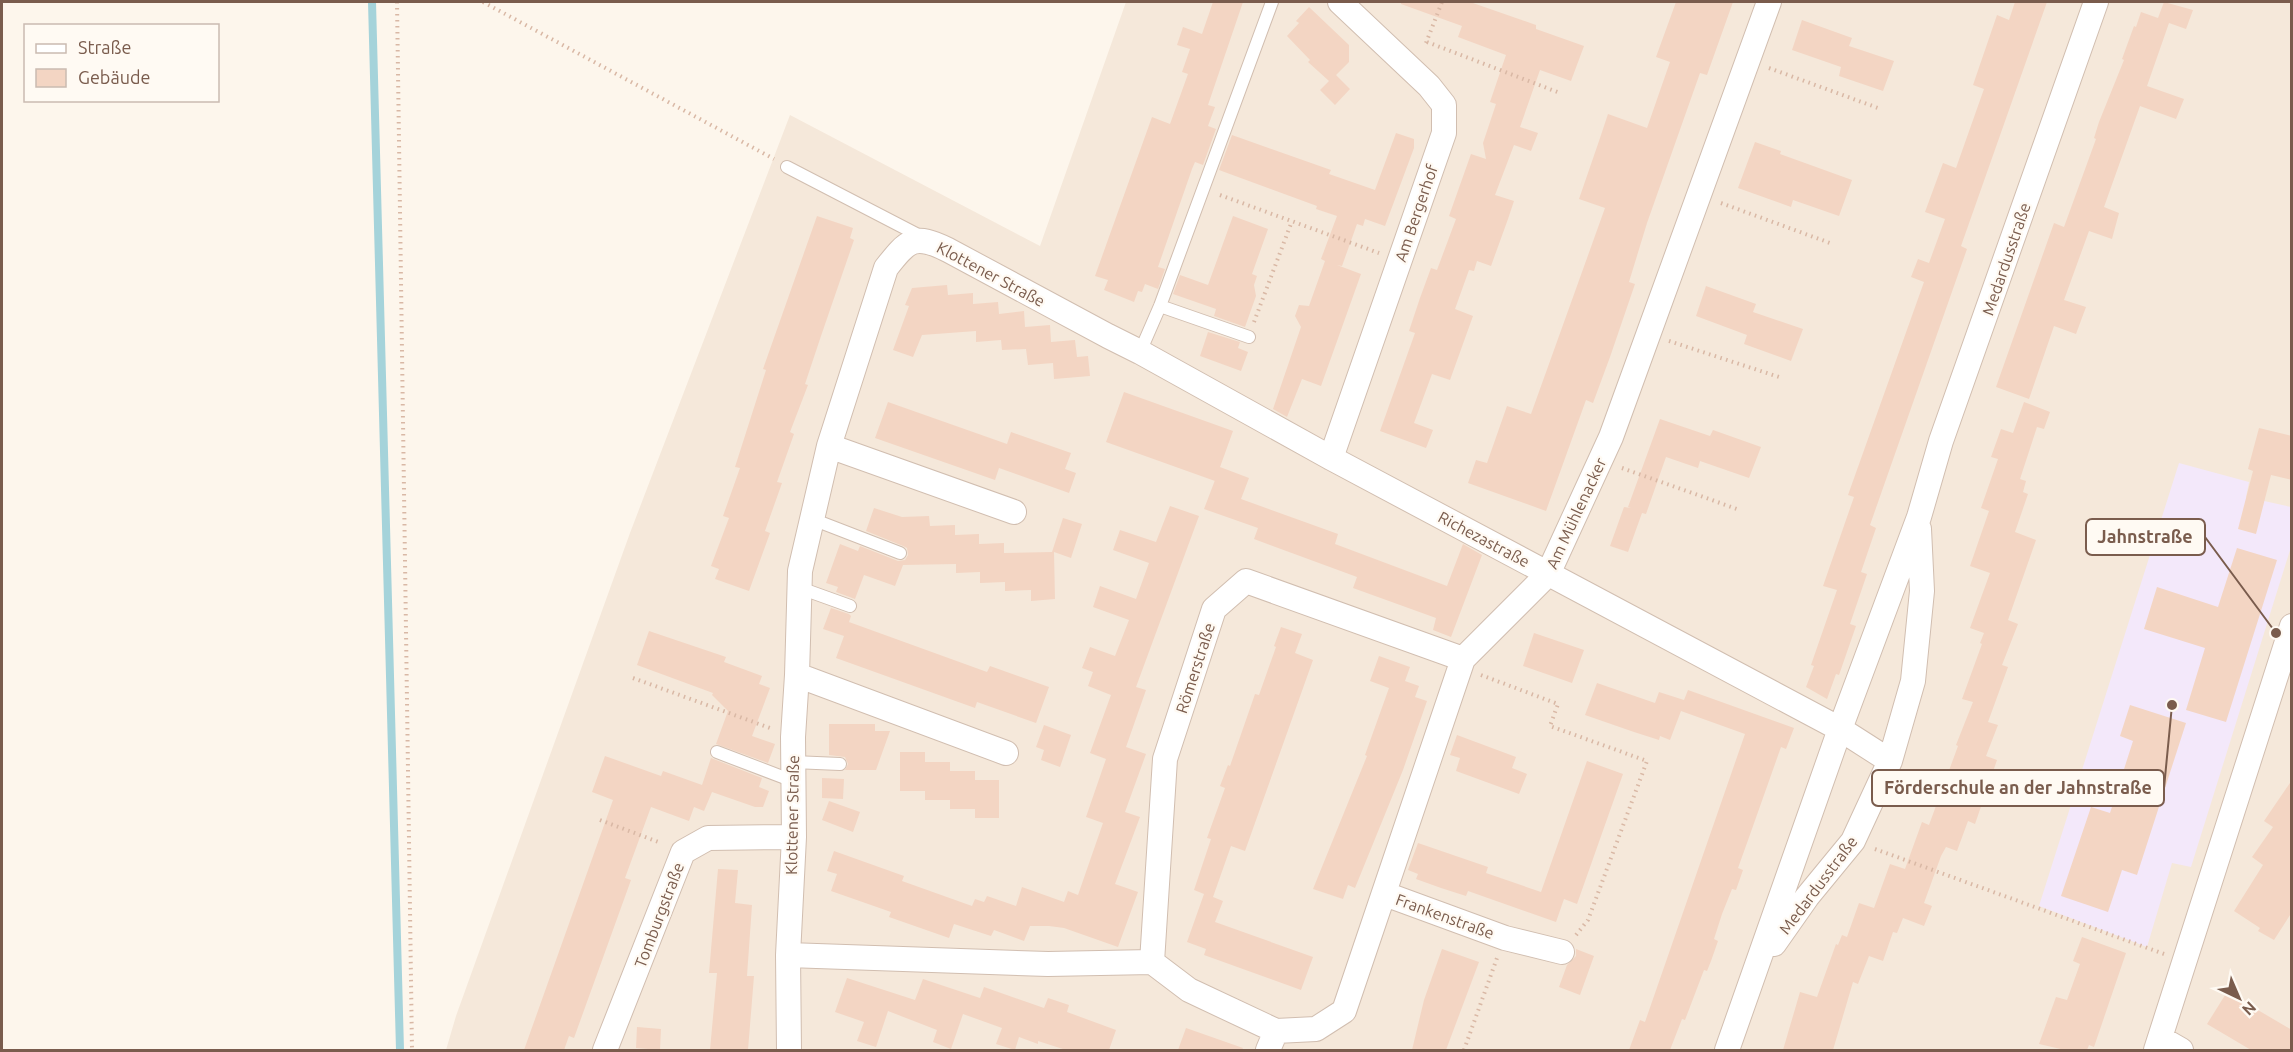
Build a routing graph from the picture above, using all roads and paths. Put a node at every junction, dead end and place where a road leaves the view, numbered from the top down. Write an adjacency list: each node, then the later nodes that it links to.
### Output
1 (397, 2): 61 (path)
2 (483, 2): 13 (path)
3 (1272, 2): 14 (lane)
4 (1340, 2): 10 (street, Am Bergerhof)
5 (1442, 2): 8 (path)
6 (1769, 2): 9 (street, Am Mühlenacker)
7 (2096, 2): 31 (street, Medardusstraße)
8 (1427, 42): 10 (path); 11 (path)
9 (1748, 60): 12 (path); 15 (street, Am Mühlenacker)
10 (1408, 66): 19 (street, Am Bergerhof)
11 (1560, 93)
12 (1878, 108)
13 (787, 167): 17 (lane)
14 (1203, 189): 16 (path); 20 (lane)
15 (1699, 195): 18 (path); 21 (street, Am Mühlenacker)
16 (1292, 221): 19 (path); 23 (path)
17 (927, 240): 22 (street, Klottener Straße); 26 (street, Klottener Straße)
18 (1830, 243)
19 (1400, 260): 27 (street, Am Bergerhof)
20 (1160, 306): 23 (lane); 24 (lane)
21 (1648, 334): 25 (path); 28 (street, Am Mühlenacker)
22 (1107, 336): 24 (street, Richezastraße)
23 (1249, 337)
24 (1140, 352): 27 (street, Richezastraße)
25 (1782, 378)
26 (829, 446): 30 (street); 32 (street, Klottener Straße)
27 (1331, 458): 34 (street, Richezastraße)
28 (1601, 460): 29 (path); 34 (street, Am Mühlenacker)
29 (1737, 509)
30 (1014, 512)
31 (1918, 517): 41 (street, Medardusstraße); 45 (street, Medardusstraße)
32 (812, 519): 33 (lane); 35 (street, Klottener Straße)
33 (900, 554)
34 (1548, 574): 38 (street, Am Mühlenacker); 41 (street, Richezastraße)
35 (800, 588): 36 (lane); 39 (street, Klottener Straße)
36 (850, 606)
37 (2288, 637): 56 (street)
38 (1462, 663): 52 (street, Am Mühlenacker); 54 (path); 57 (street, Römerstraße)
39 (798, 675): 42 (street, Klottener Straße); 44 (street)
40 (633, 678): 42 (path)
41 (1840, 729): 45 (street, Richezastraße); 58 (street, Medardusstraße)
42 (793, 736): 47 (street, Klottener Straße)
43 (717, 752): 47 (lane)
44 (1006, 753)
45 (1890, 761): 50 (street, Medardusstraße)
46 (840, 764): 47 (lane)
47 (793, 772): 49 (street, Klottener Straße)
48 (600, 820): 51 (path)
49 (794, 837): 51 (street, Tomburgstraße); 55 (street, Klottener Straße)
50 (1853, 841): 56 (path); 58 (street, Medardusstraße)
51 (683, 852): 62 (street, Tomburgstraße)
52 (1385, 894): 53 (street, Frankenstraße); 59 (street, Am Mühlenacker)
53 (1505, 938): 54 (street, Frankenstraße); 64 (path, Frankenstraße)
54 (1562, 952)
55 (788, 956): 57 (street); 63 (street, Klottener Straße)
56 (2184, 961): 60 (street)
57 (1152, 962): 59 (street)
58 (1756, 969): 65 (street, Medardusstraße)
59 (1272, 1041)
60 (2158, 1044): 66 (street)
61 (412, 1050)
62 (605, 1050)
63 (789, 1050)
64 (1464, 1050)
65 (1727, 1050)
66 (2181, 1050)

